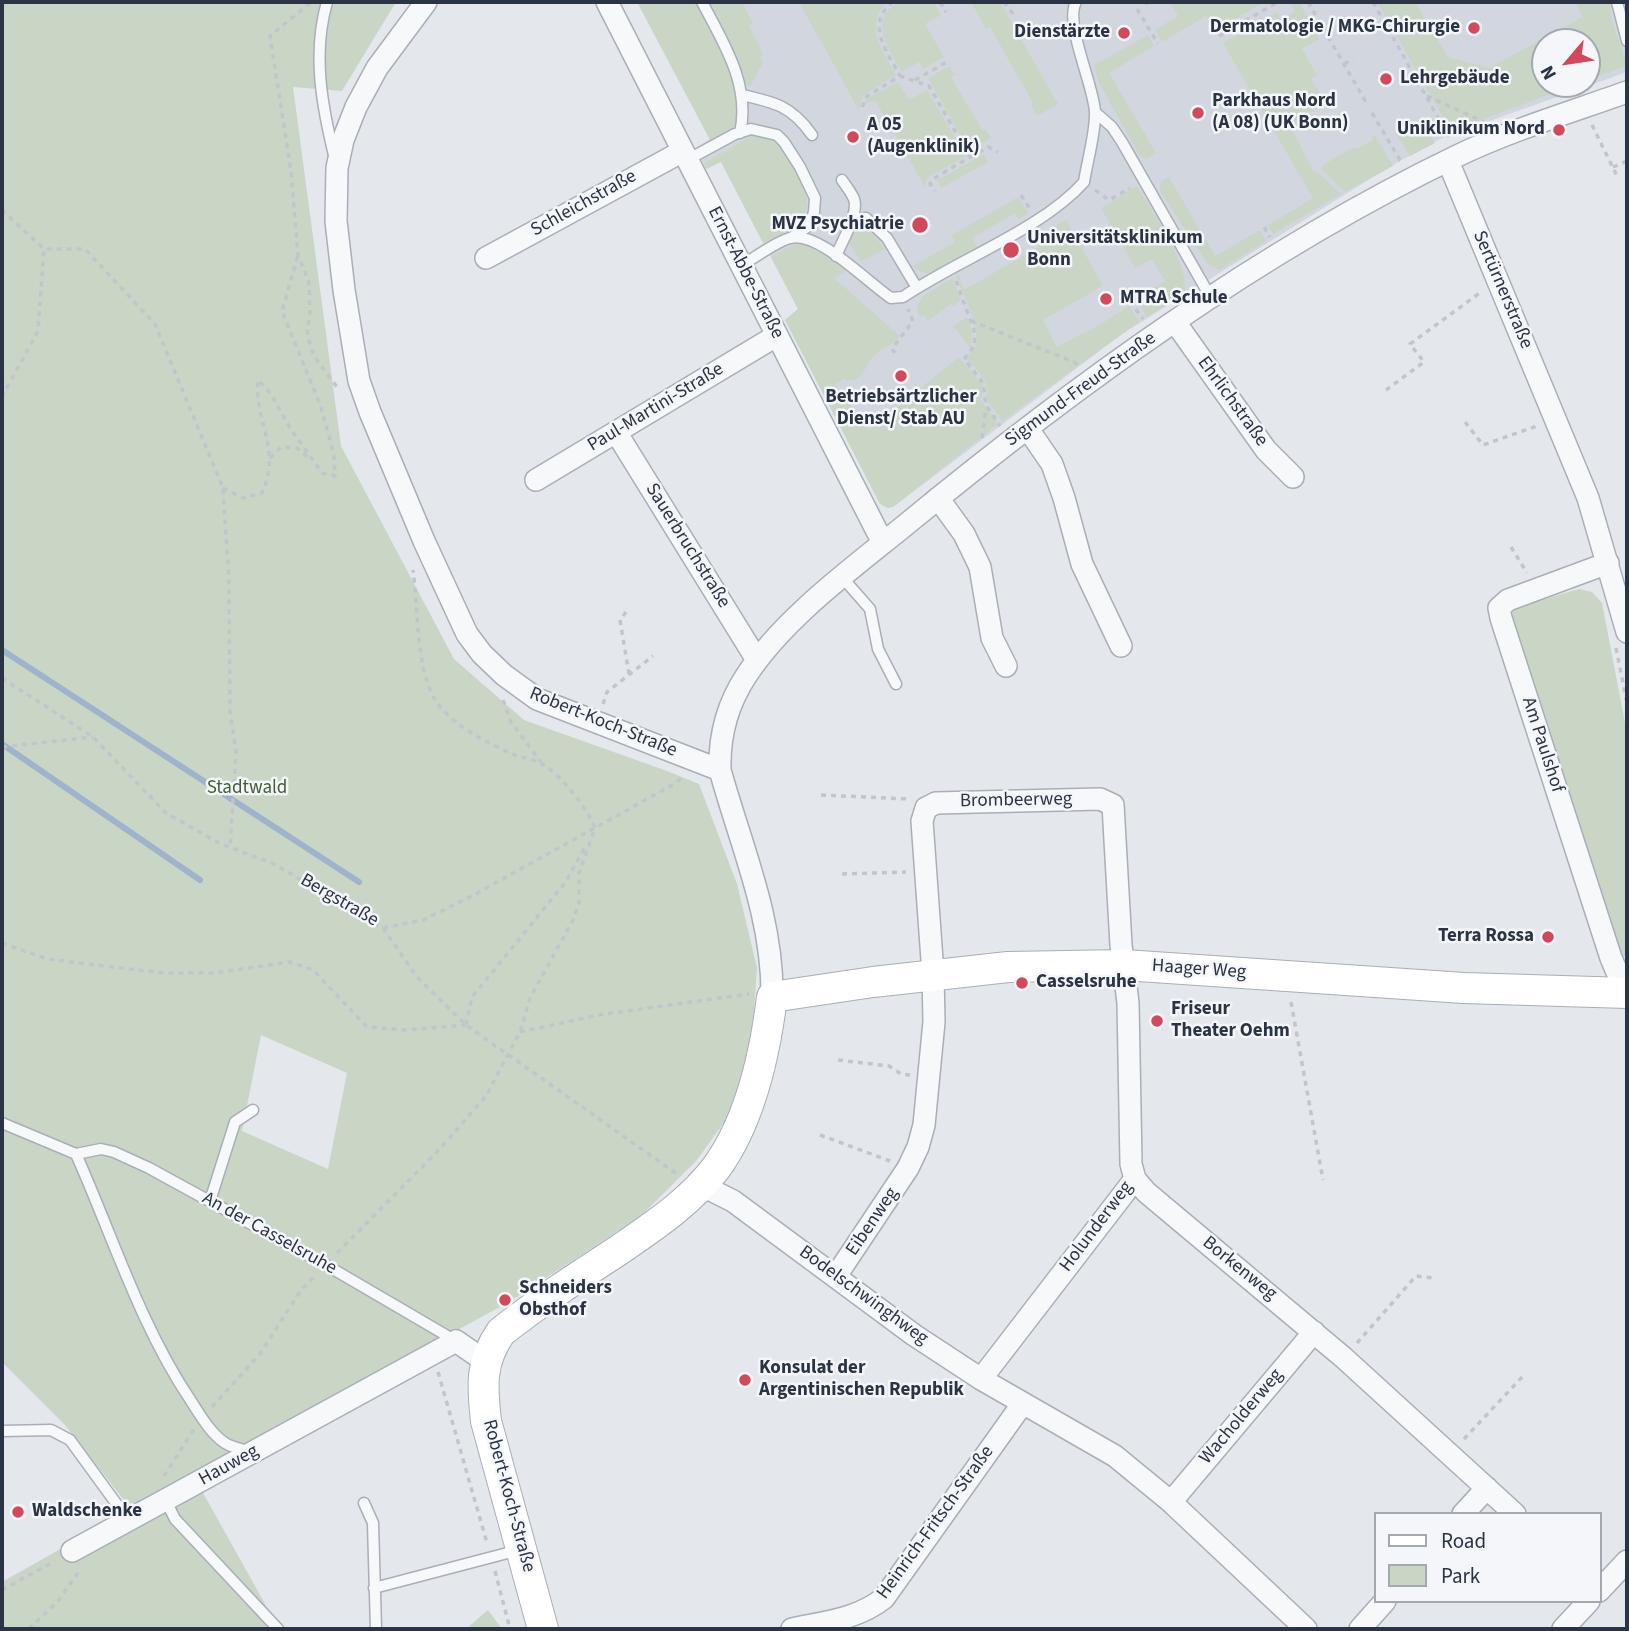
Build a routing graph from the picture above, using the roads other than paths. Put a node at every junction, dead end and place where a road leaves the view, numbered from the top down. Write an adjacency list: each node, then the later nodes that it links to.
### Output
1 (327, 2): 15 (lane)
2 (426, 2): 15 (street, Robert-Koch-Straße)
3 (607, 2): 13 (street, Ernst-Abbe-Straße)
4 (702, 2): 9 (lane)
5 (1076, 2): 10 (lane)
6 (1621, 5): 7 (lane)
7 (1627, 41)
8 (1627, 92): 14 (street, Sigmund-Freud-Straße)
9 (742, 95): 11 (lane); 12 (lane)
10 (1096, 112): 22 (lane); 23 (lane)
11 (740, 133): 13 (lane); 18 (lane)
12 (812, 135)
13 (685, 156): 20 (street, Schleichstraße); 21 (street, Ernst-Abbe-Straße)
14 (1454, 158): 23 (street, Sigmund-Freud-Straße); 32 (street, Sertürnerstraße)
15 (337, 168): 39 (street, Robert-Koch-Straße)
16 (842, 180): 17 (lane)
17 (854, 219): 19 (lane); 22 (lane)
18 (791, 238): 19 (lane); 21 (lane)
19 (836, 256): 22 (lane)
20 (486, 258)
21 (742, 265): 25 (street, Ernst-Abbe-Straße)
22 (917, 288)
23 (1211, 298): 24 (street, Sigmund-Freud-Straße)
24 (1175, 322): 27 (street, Sigmund-Freud-Straße); 28 (street, Ehrlichstraße)
25 (776, 336): 26 (street, Paul-Martini-Straße); 31 (street, Ernst-Abbe-Straße)
26 (616, 432): 29 (street, Paul-Martini-Straße); 36 (street, Sauerbruchstraße)
27 (1020, 435): 30 (street, Sigmund-Freud-Straße); 35 (street)
28 (1293, 477)
29 (536, 480)
30 (938, 498): 31 (street, Sigmund-Freud-Straße); 37 (street)
31 (883, 543): 33 (street, Sigmund-Freud-Straße)
32 (1608, 563): 34 (street, Sertürnerstraße); 42 (street, Am Paulshof)
33 (842, 577): 36 (street, Sigmund-Freud-Straße); 38 (lane)
34 (1627, 632)
35 (1121, 646)
36 (757, 660): 39 (street, Sigmund-Freud-Straße)
37 (1006, 666)
38 (897, 684)
39 (720, 770): 43 (street, Robert-Koch-Straße)
40 (1124, 965): 41 (street, Haager Weg); 41 (street, Brombeerweg); 42 (street, Haager Weg); 47 (street, Holunderweg)
41 (933, 974): 43 (street, Haager Weg); 50 (street, Eibenweg)
42 (1626, 993)
43 (772, 997): 48 (street, Robert-Koch-Straße)
44 (253, 1110): 49 (lane)
45 (2, 1123): 46 (lane, An der Casselsruhe)
46 (76, 1154): 49 (lane, An der Casselsruhe); 57 (lane)
47 (1135, 1179): 51 (street, Borkenweg); 54 (street, Holunderweg)
48 (701, 1185): 50 (street, Bodelschwinghweg); 53 (street, Robert-Koch-Straße)
49 (210, 1200): 52 (lane, An der Casselsruhe)
50 (836, 1276): 54 (street, Bodelschwinghweg)
51 (1314, 1332): 58 (street, Borkenweg); 60 (street, Wacholderweg)
52 (456, 1341): 53 (street); 57 (street, Hauweg)
53 (485, 1362): 65 (street, Robert-Koch-Straße)
54 (981, 1379): 55 (street, Bodelschwinghweg)
55 (1023, 1403): 60 (street, Bodelschwinghweg); 75 (street, Heinrich-Fritsch-Straße)
56 (2, 1431): 64 (lane)
57 (253, 1453): 59 (street, Hauweg)
58 (1487, 1488): 62 (street); 63 (street, Borkenweg)
59 (166, 1501): 64 (street, Hauweg); 72 (lane)
60 (1171, 1502): 76 (street, Bodelschwinghweg)
61 (364, 1503): 68 (lane)
62 (1465, 1512)
63 (1513, 1512)
64 (129, 1521): 66 (street, Hauweg)
65 (522, 1550): 68 (lane); 74 (street, Robert-Koch-Straße)
66 (77, 1559)
67 (1627, 1561): 69 (street)
68 (374, 1588): 73 (lane)
69 (1601, 1589)
70 (1383, 1603): 77 (street)
71 (1587, 1603): 78 (street)
72 (278, 1629)
73 (376, 1629)
74 (543, 1629)
75 (792, 1629)
76 (1306, 1629)
77 (1360, 1629)
78 (1563, 1629)

